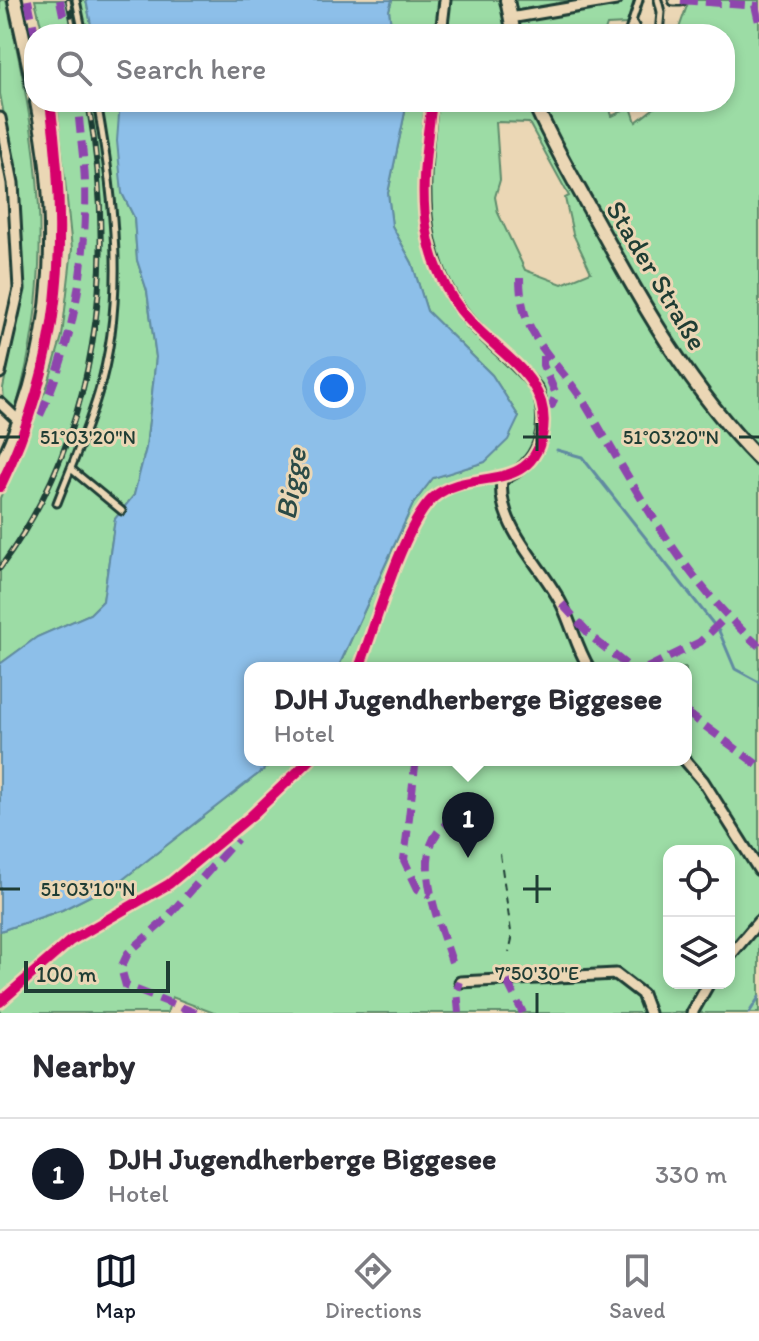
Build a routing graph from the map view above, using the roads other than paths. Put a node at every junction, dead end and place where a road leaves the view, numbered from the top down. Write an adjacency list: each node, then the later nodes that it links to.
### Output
1 (15, 0): 16 (main road)
2 (76, 0): 11 (lane)
3 (445, 0): 12 (street)
4 (507, 0): 10 (main road)
5 (616, 0): 10 (street)
6 (639, 0): 14 (lane)
7 (658, 0): 15 (lane)
8 (674, 0): 9 (street)
9 (681, 0)
10 (510, 18): 13 (main road)
11 (81, 24)
12 (442, 24)
13 (512, 24)
14 (634, 24)
15 (660, 24)
16 (24, 42)
17 (39, 112): 24 (main road)
18 (99, 112): 27 (lane)
19 (431, 112): 30 (street)
20 (539, 112): 25 (main road, Stader Straße)
21 (0, 118): 22 (street)
22 (0, 373)
23 (0, 403): 24 (street)
24 (20, 422): 26 (main road)
25 (759, 459)
26 (0, 467)
27 (71, 469): 28 (lane); 29 (lane)
28 (57, 503)
29 (122, 511)
30 (586, 662)
31 (690, 766): 32 (street)
32 (759, 870)
33 (759, 921): 34 (street)
34 (735, 950)
35 (460, 982): 37 (street)
36 (706, 989): 38 (street)
37 (649, 1013)
38 (692, 1013)

